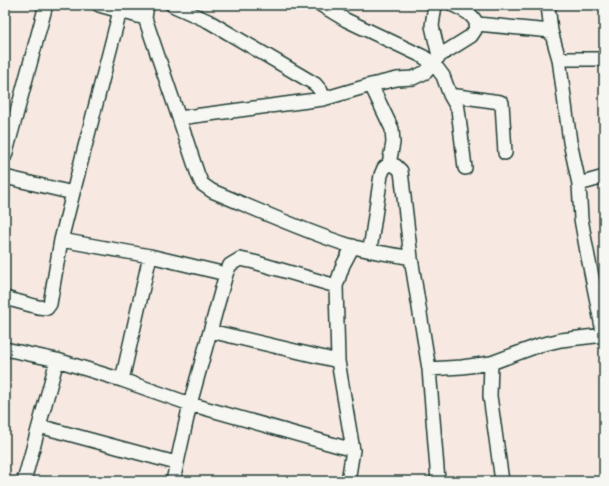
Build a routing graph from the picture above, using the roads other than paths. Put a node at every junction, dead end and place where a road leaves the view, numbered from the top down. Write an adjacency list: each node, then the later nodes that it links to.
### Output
1 (46, 5): 21 (street)
2 (99, 5): 9 (street)
3 (147, 5): 10 (street)
4 (172, 5): 18 (street)
5 (321, 5): 13 (street)
6 (435, 5): 13 (street)
7 (453, 5): 11 (street)
8 (548, 5): 12 (street)
9 (120, 12): 10 (street); 27 (street)
10 (145, 18): 19 (street)
11 (477, 24): 12 (street); 13 (street)
12 (551, 32): 14 (street)
13 (436, 60): 16 (street); 17 (street)
14 (559, 60): 15 (street); 26 (street)
15 (604, 60)
16 (371, 85): 18 (street); 22 (street)
17 (450, 95): 20 (street); 23 (street)
18 (323, 99): 19 (street)
19 (179, 118): 29 (street)
20 (504, 153)
21 (5, 156)
22 (389, 164): 30 (street); 32 (street)
23 (465, 168)
24 (604, 177): 26 (street)
25 (5, 178): 27 (street)
26 (579, 184): 37 (street)
27 (73, 193): 28 (street)
28 (61, 240): 31 (street); 35 (street)
29 (353, 246): 30 (street); 34 (street)
30 (370, 250): 32 (street)
31 (150, 256): 33 (street); 43 (street)
32 (411, 258): 42 (street)
33 (226, 274): 34 (street); 36 (street)
34 (336, 286): 40 (street)
35 (5, 298)
36 (210, 331): 40 (street); 44 (street)
37 (604, 336): 41 (street)
38 (5, 349): 39 (street)
39 (57, 360): 43 (street); 45 (street)
40 (338, 361): 46 (street)
41 (491, 363): 42 (street); 52 (street)
42 (428, 369): 51 (street)
43 (122, 380): 44 (street)
44 (190, 404): 46 (street); 47 (street)
45 (39, 426): 47 (street); 48 (street)
46 (353, 450): 50 (street)
47 (176, 463): 49 (street)
48 (24, 481)
49 (174, 481)
50 (348, 481)
51 (438, 481)
52 (502, 481)

